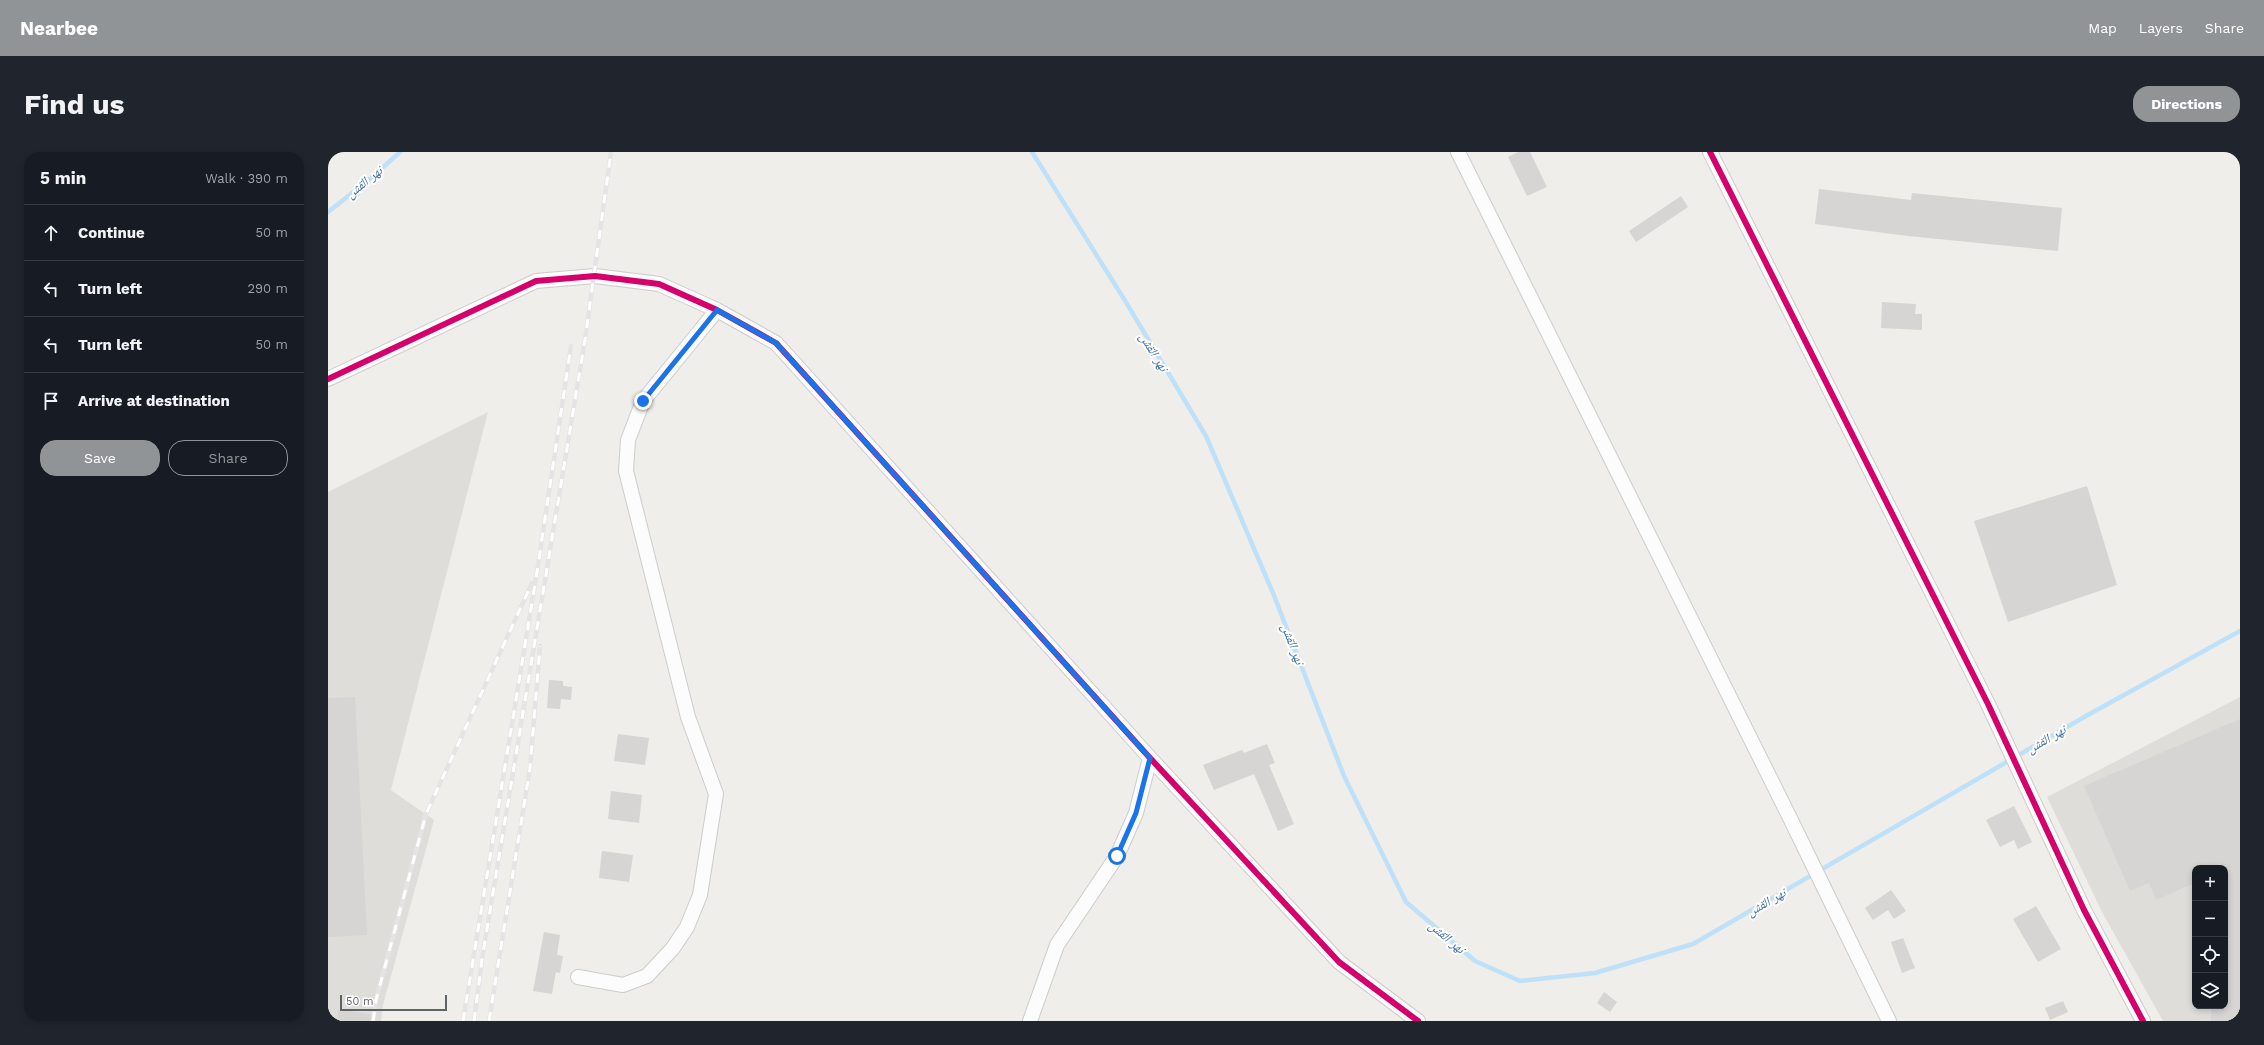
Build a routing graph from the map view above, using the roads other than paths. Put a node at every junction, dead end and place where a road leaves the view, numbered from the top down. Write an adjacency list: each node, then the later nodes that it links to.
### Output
1 (1458, 152): 9 (street)
2 (1710, 152): 10 (street)
3 (717, 310): 4 (street); 5 (street); 6 (street)
4 (328, 379)
5 (1150, 758): 7 (street); 8 (street)
6 (578, 977)
7 (1030, 1021)
8 (1418, 1021)
9 (1889, 1021)
10 (2143, 1021)

